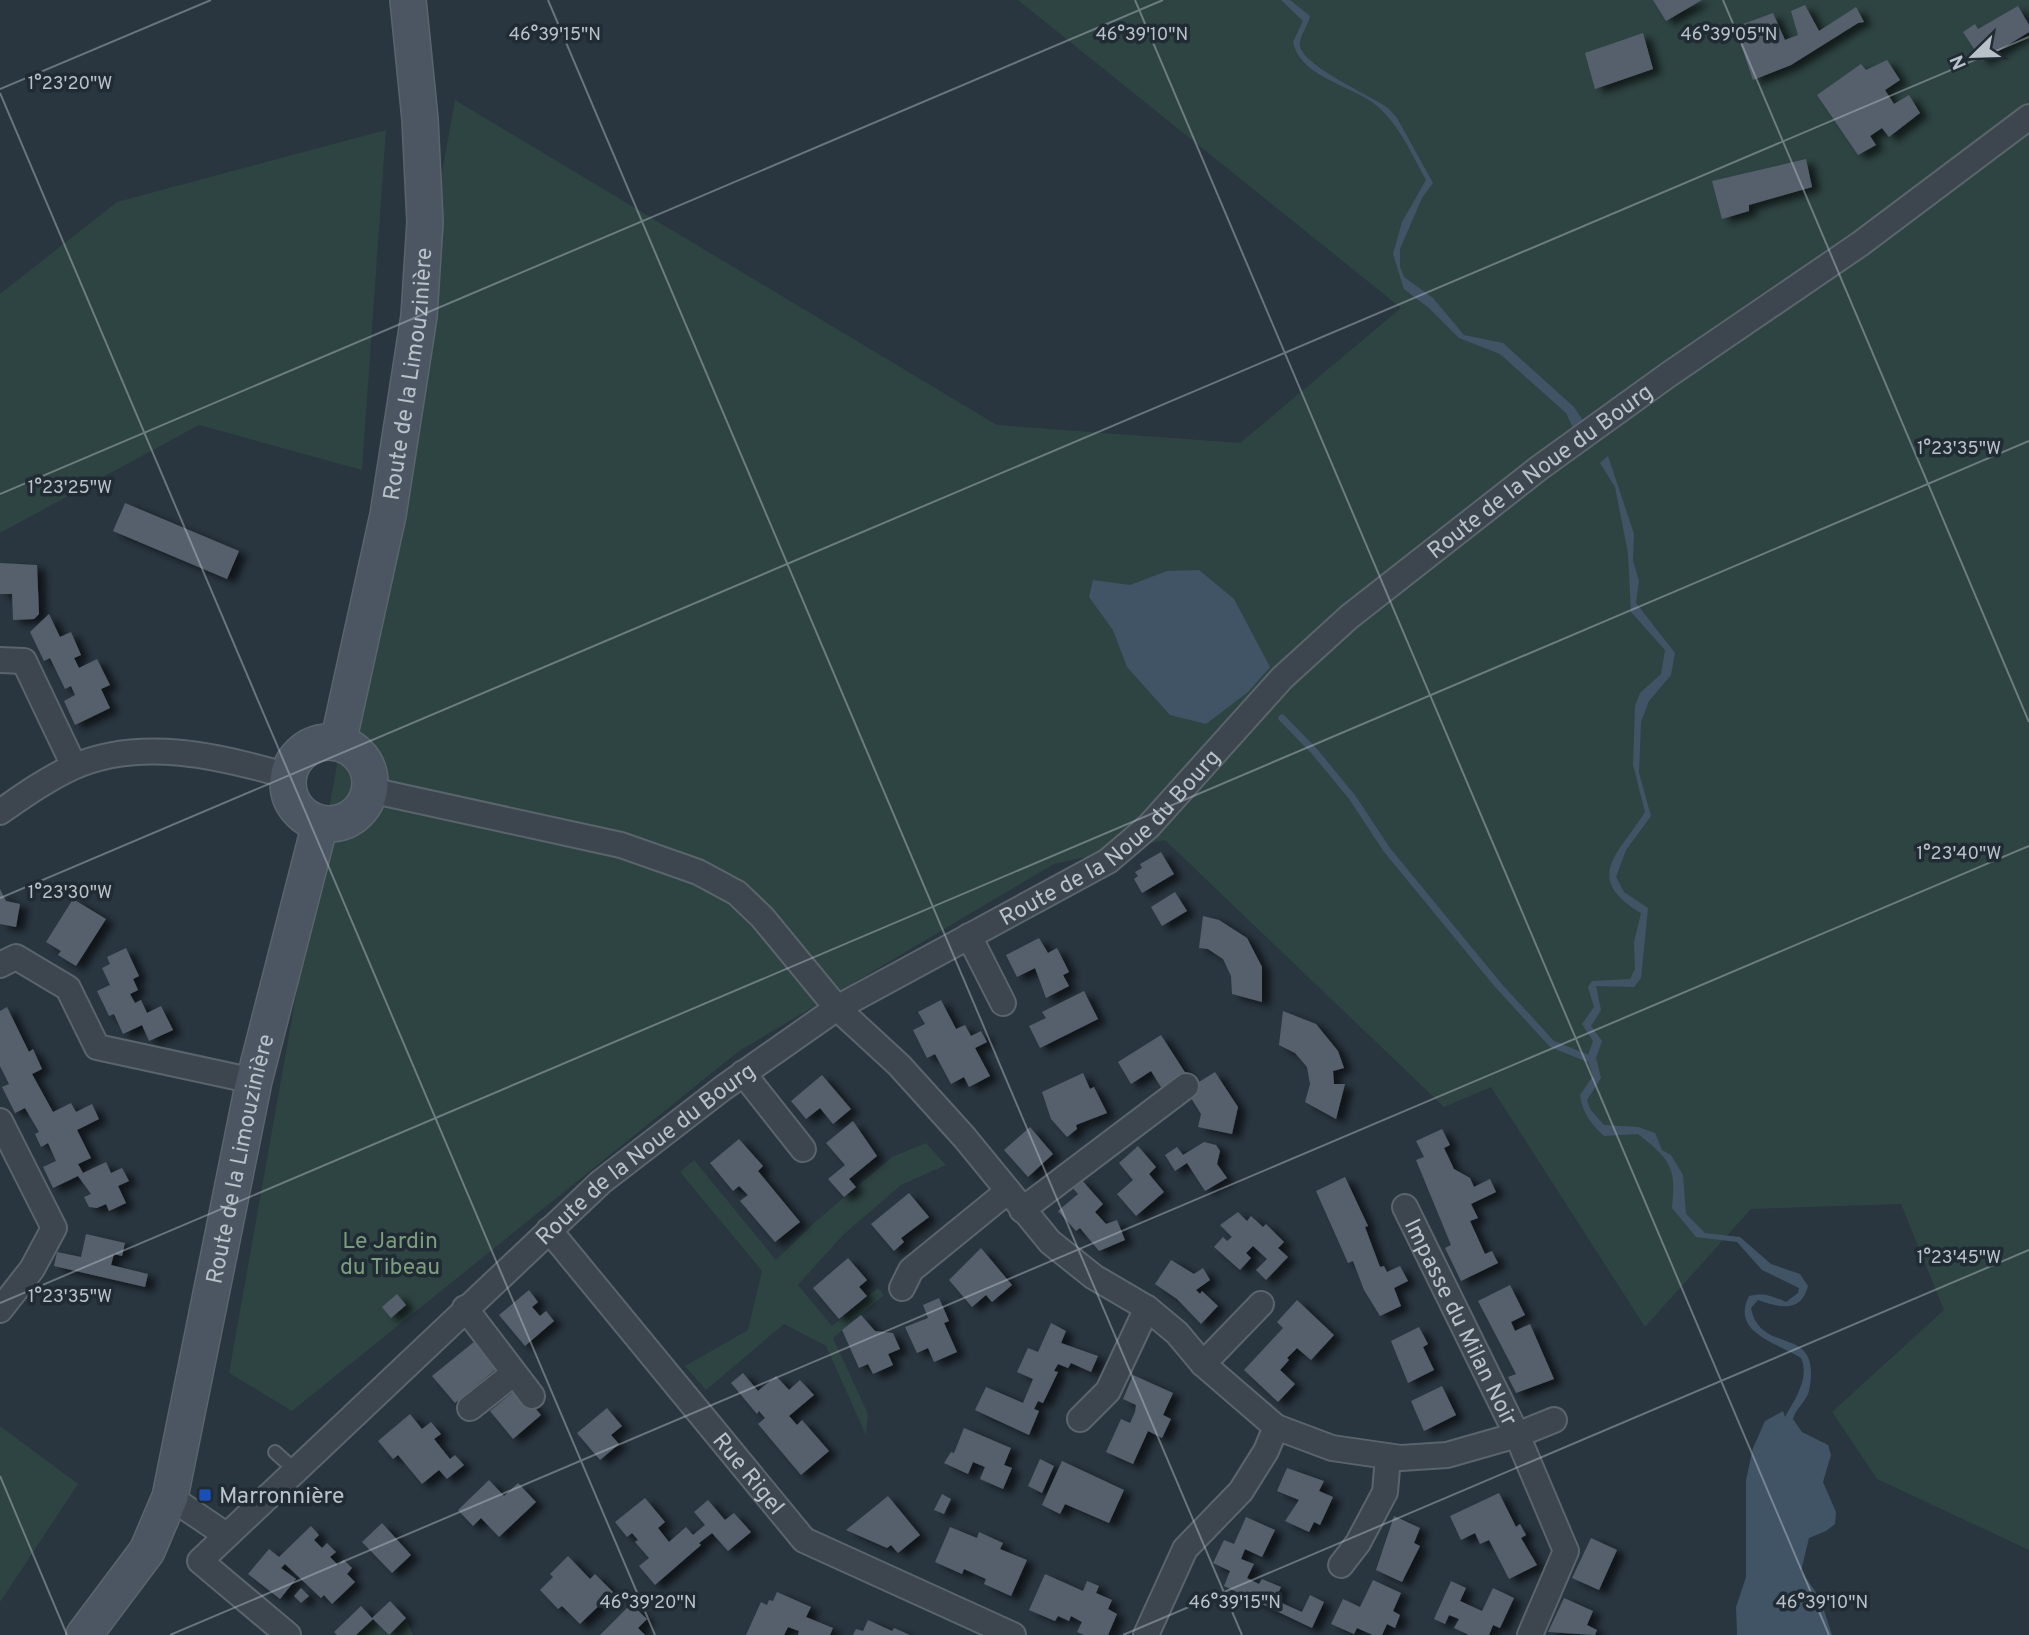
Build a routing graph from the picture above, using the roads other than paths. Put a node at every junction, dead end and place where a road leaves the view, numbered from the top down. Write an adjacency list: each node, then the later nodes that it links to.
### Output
1 (408, 0): 4 (street, Route de la Limouzinière)
2 (2029, 117): 10 (street, Route de la Noue du Bourg)
3 (0, 660): 5 (street)
4 (338, 743): 6 (street); 7 (street)
5 (74, 766): 6 (street); 8 (street)
6 (288, 776): 9 (street)
7 (370, 790): 9 (street); 13 (street)
8 (0, 812)
9 (320, 824): 15 (street, Route de la Limouzinière)
10 (969, 936): 12 (street); 13 (street, Route de la Noue du Bourg)
11 (0, 965): 15 (street)
12 (1003, 1003)
13 (837, 1008): 14 (street, Route de la Noue du Bourg); 19 (street)
14 (743, 1073): 18 (street); 21 (street, Route de la Noue du Bourg)
15 (254, 1082): 38 (street, Route de la Limouzinière)
16 (1185, 1086): 19 (street)
17 (0, 1121): 26 (street)
18 (803, 1149)
19 (1015, 1200): 22 (street); 25 (street)
20 (1405, 1208): 34 (street, Impasse du Milan Noir)
21 (549, 1230): 24 (street, Route de la Noue du Bourg); 43 (street, Rue Rigel)
22 (902, 1288)
23 (1261, 1304): 27 (street)
24 (465, 1308): 28 (street); 37 (street, Route de la Noue du Bourg)
25 (1147, 1308): 27 (street); 31 (street)
26 (0, 1310)
27 (1203, 1364): 33 (street)
28 (513, 1374): 29 (street); 30 (street)
29 (532, 1396)
30 (470, 1408)
31 (1080, 1419)
32 (1554, 1420): 34 (street)
33 (1276, 1426): 36 (street); 44 (street)
34 (1517, 1435): 36 (street); 45 (street, Impasse du Milan Noir)
35 (275, 1452): 37 (lane)
36 (1388, 1457): 40 (street)
37 (296, 1471): 39 (street, Route de la Noue du Bourg)
38 (170, 1497): 39 (street); 41 (street, Route de la Limouzinière)
39 (226, 1535): 42 (street, Route de la Noue du Bourg)
40 (1341, 1565)
41 (84, 1635)
42 (288, 1635)
43 (1013, 1635)
44 (1146, 1635)
45 (1530, 1635)

